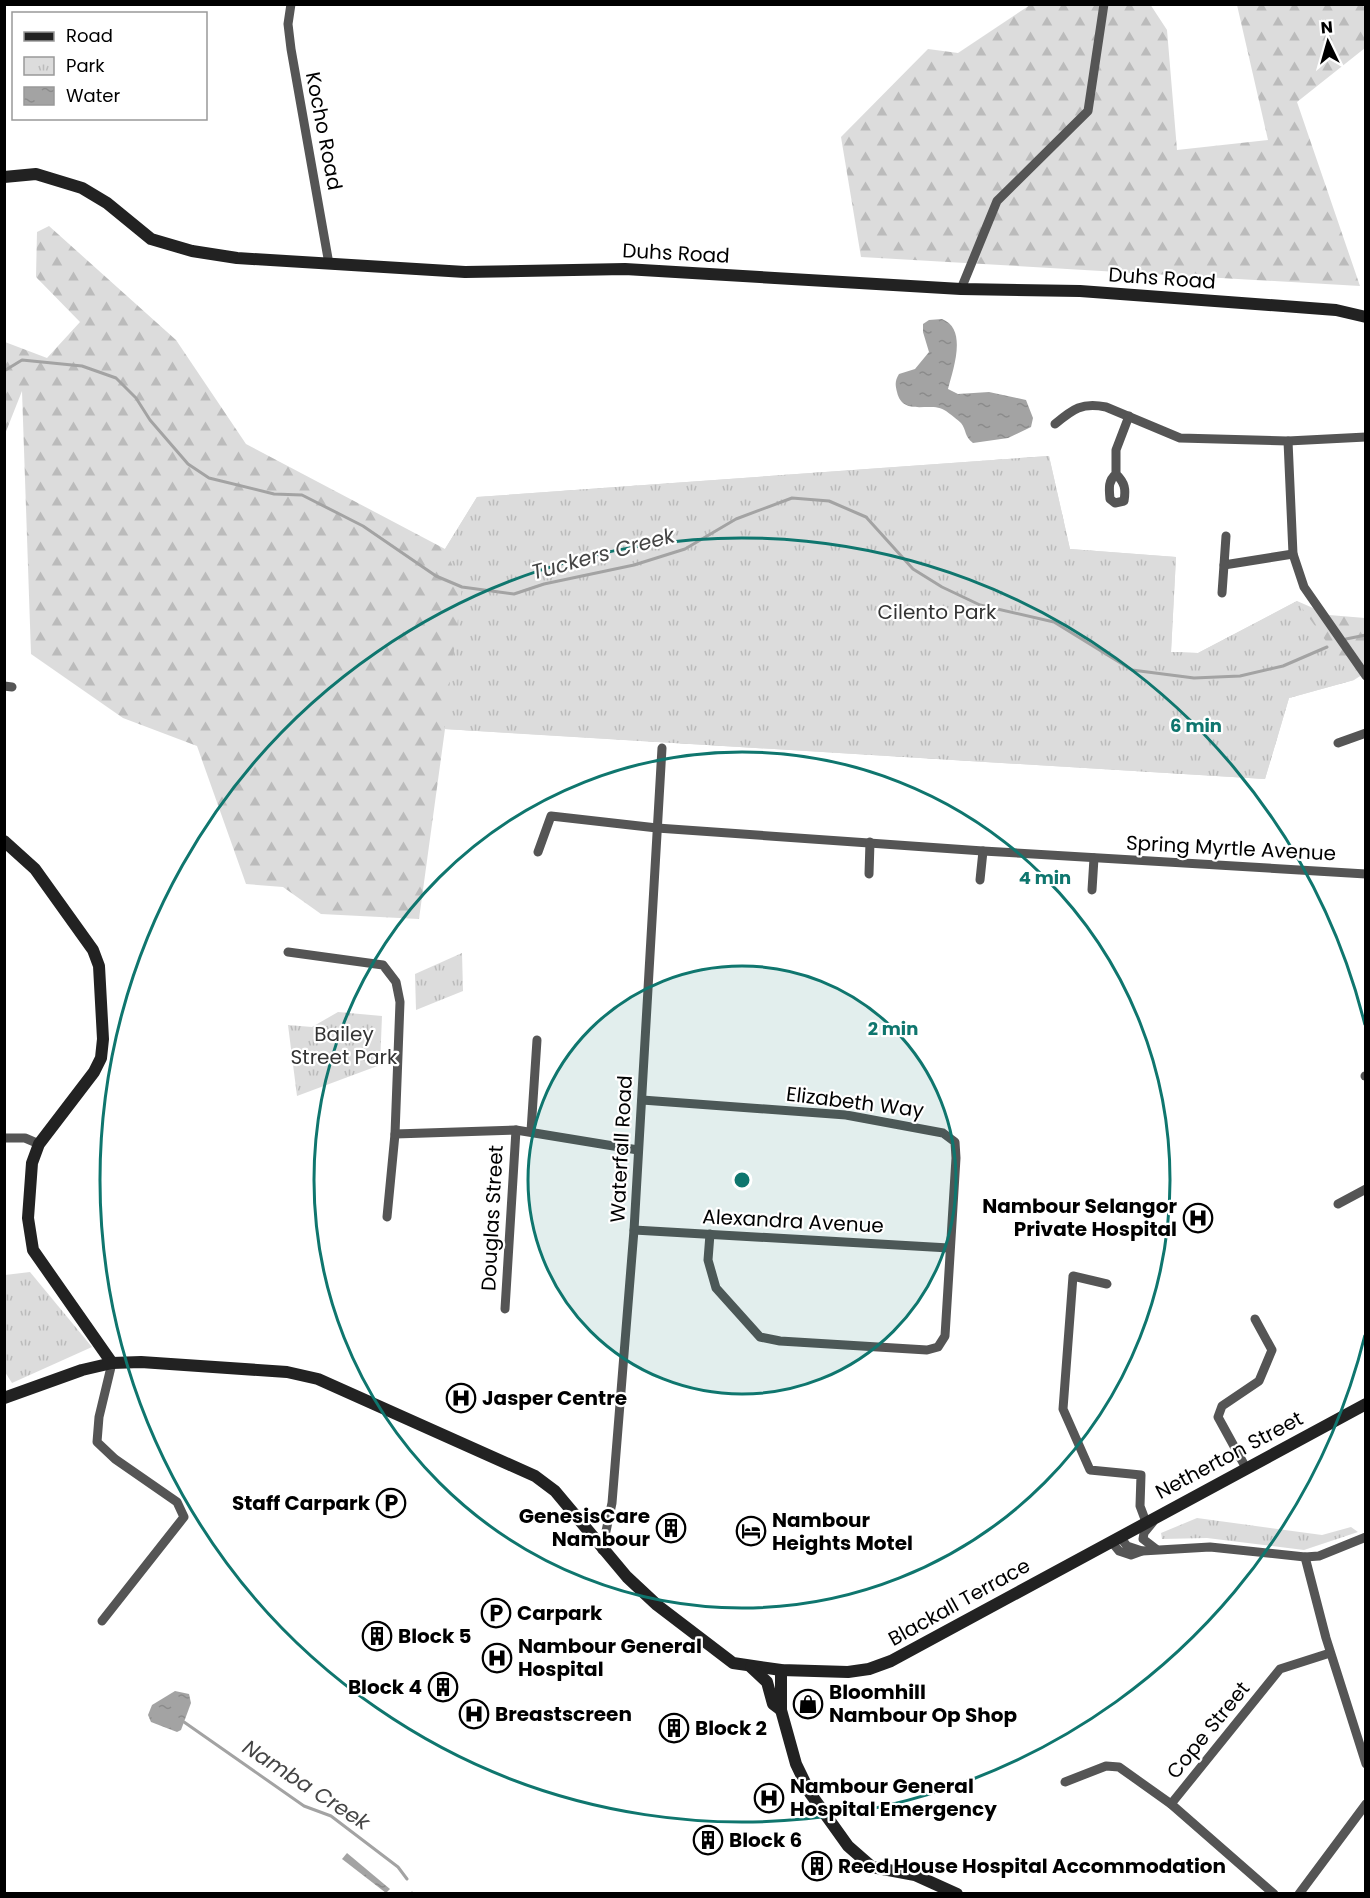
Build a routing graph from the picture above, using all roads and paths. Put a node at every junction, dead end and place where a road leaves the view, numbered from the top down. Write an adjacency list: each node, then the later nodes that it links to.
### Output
1 (291, 4): 4 (street, Kocho Road)
2 (1104, 4): 5 (street)
3 (4, 177): 4 (street, Duhs Road)
4 (328, 264): 5 (street, Duhs Road)
5 (961, 289): 6 (street, Duhs Road)
6 (1365, 316)
7 (1129, 416): 8 (street); 10 (street); 11 (street)
8 (1055, 424)
9 (1365, 437): 10 (street)
10 (1288, 441): 13 (street)
11 (1116, 474)
12 (1226, 536): 14 (street)
13 (1293, 554): 14 (street); 16 (street)
14 (1224, 566): 15 (street)
15 (1222, 593)
16 (1365, 676)
17 (1365, 733): 18 (street)
18 (1338, 743)
19 (662, 748): 20 (street, Waterfall Road)
20 (657, 828): 22 (street, Spring Myrtle Avenue); 24 (street, Spring Myrtle Avenue); 32 (street, Waterfall Road)
21 (4, 841): 37 (street)
22 (870, 842): 23 (street, Spring Myrtle Avenue); 26 (street)
23 (983, 851): 25 (street, Spring Myrtle Avenue); 28 (street)
24 (538, 852)
25 (1094, 858): 27 (street, Spring Myrtle Avenue); 29 (street)
26 (869, 874)
27 (1365, 874)
28 (980, 880)
29 (1092, 890)
30 (288, 952): 35 (street)
31 (537, 1041): 34 (street)
32 (642, 1100): 38 (street, Waterfall Road); 44 (street, Elizabeth Way)
33 (516, 1130): 34 (street); 35 (street); 46 (street, Douglas Street)
34 (531, 1131): 38 (street)
35 (395, 1134): 41 (street)
36 (4, 1138): 37 (street)
37 (39, 1144): 48 (street)
38 (638, 1150): 42 (street, Waterfall Road)
39 (1365, 1189): 40 (street)
40 (1338, 1204)
41 (387, 1217)
42 (634, 1230): 43 (street, Alexandra Avenue); 56 (street, Waterfall Road)
43 (710, 1234): 44 (street, Alexandra Avenue); 44 (street, Elizabeth Way)
44 (949, 1248)
45 (1107, 1284): 53 (street)
46 (505, 1309)
47 (1255, 1319): 51 (street)
48 (112, 1363): 49 (street, Blackall Terrace); 56 (street, Blackall Terrace); 59 (street)
49 (4, 1398)
50 (1365, 1404): 51 (street, Netherton Street)
51 (1246, 1468): 52 (street, Netherton Street)
52 (1158, 1516): 53 (street, Netherton Street); 57 (street)
53 (1146, 1522): 55 (street, Netherton Street)
54 (1365, 1537): 58 (street)
55 (1116, 1539): 57 (street); 62 (street, Blackall Terrace)
56 (602, 1550): 61 (street, Blackall Terrace)
57 (1158, 1550): 58 (street)
58 (1305, 1557): 60 (street)
59 (102, 1621)
60 (1330, 1653): 64 (street); 66 (street, Cope Street)
61 (752, 1667): 62 (street, Blackall Terrace); 63 (street)
62 (781, 1670): 63 (street)
63 (781, 1710): 68 (street)
64 (1365, 1764)
65 (1065, 1782): 66 (street)
66 (1171, 1804): 69 (street, Cope Street)
67 (1365, 1804): 70 (street)
68 (950, 1892)
69 (1274, 1893)
70 (1299, 1893)

